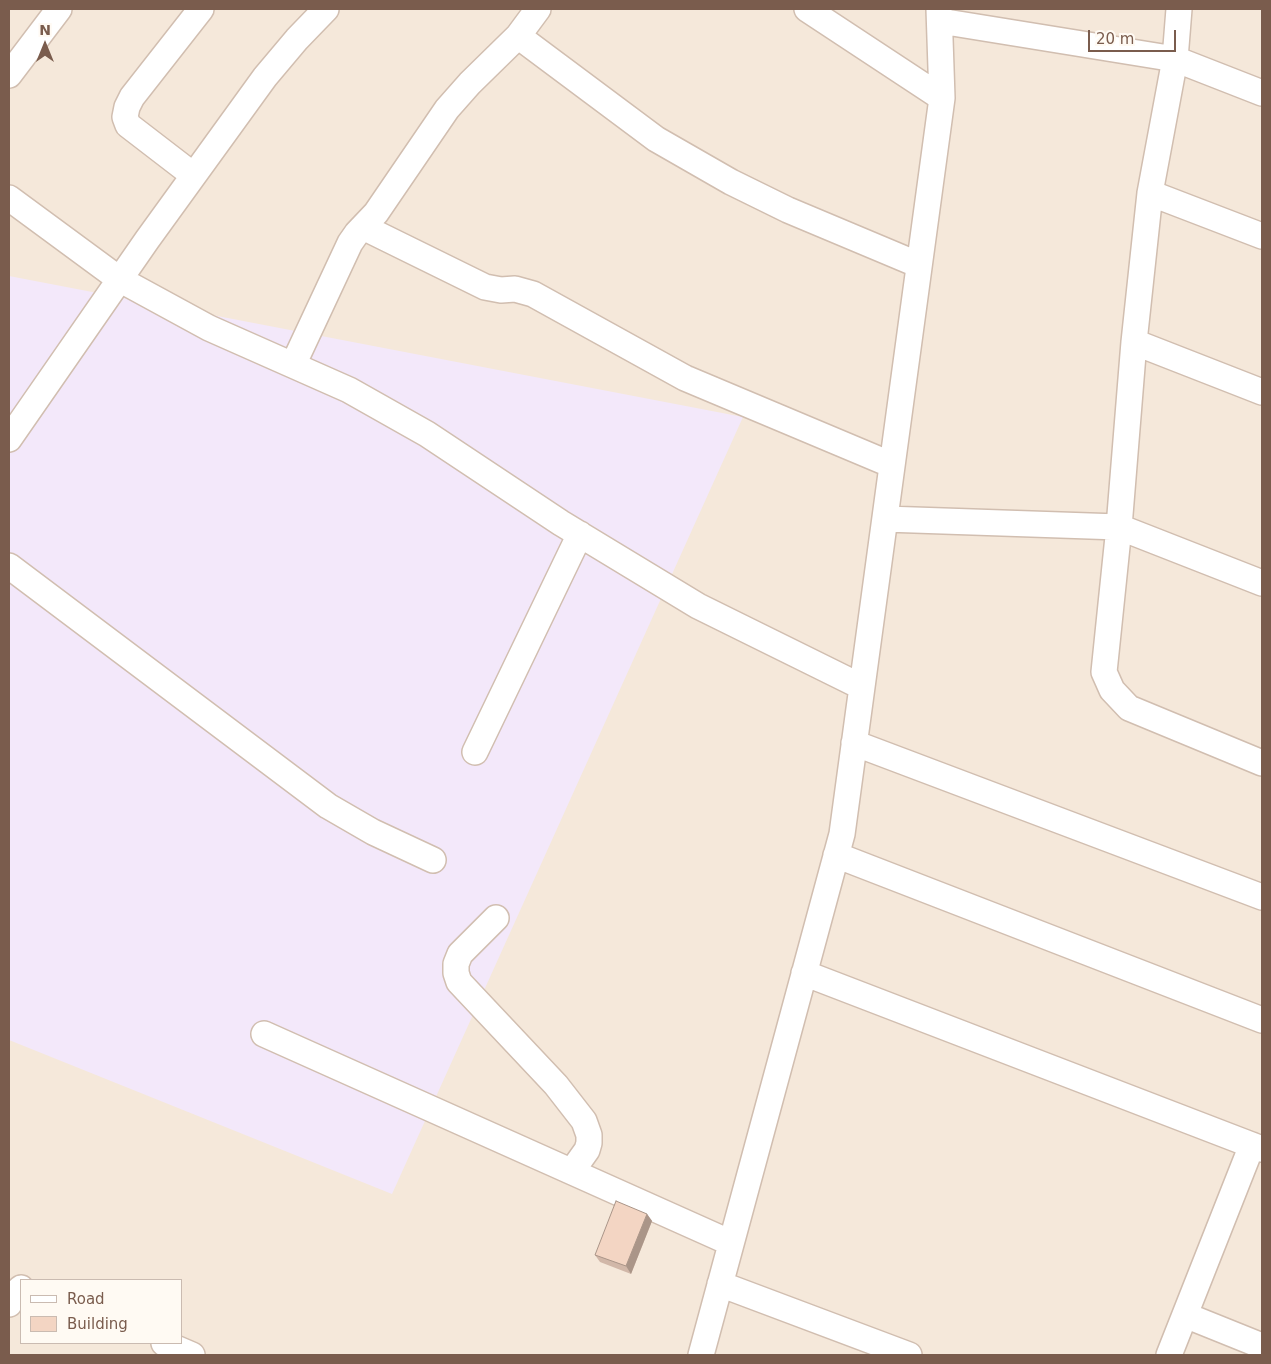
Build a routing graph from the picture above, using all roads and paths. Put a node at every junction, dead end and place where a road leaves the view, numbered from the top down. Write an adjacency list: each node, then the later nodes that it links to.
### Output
1 (59, 9): 10 (street)
2 (201, 9): 13 (street)
3 (326, 9): 13 (street)
4 (538, 9): 8 (street)
5 (807, 9): 12 (street)
6 (1179, 9): 9 (street)
7 (940, 15): 9 (street); 12 (street)
8 (518, 36): 16 (street); 18 (street)
9 (1176, 59): 11 (street); 14 (street)
10 (9, 75)
11 (1262, 93)
12 (942, 98): 18 (street)
13 (194, 175): 19 (street)
14 (1150, 193): 17 (street); 20 (street)
15 (9, 198): 19 (street)
16 (363, 227): 21 (street); 24 (street)
17 (1262, 236)
18 (919, 265): 24 (street)
19 (120, 279): 21 (street); 23 (street)
20 (1134, 342): 22 (street); 26 (street)
21 (293, 365): 27 (street)
22 (1262, 392)
23 (9, 439)
24 (892, 465): 25 (street)
25 (885, 518): 26 (street); 30 (street)
26 (1119, 527): 29 (street); 33 (street)
27 (580, 534): 30 (street); 32 (street)
28 (9, 566): 35 (street)
29 (1262, 583)
30 (862, 687): 31 (street)
31 (854, 743): 34 (street); 36 (street)
32 (475, 752)
33 (1262, 763)
34 (836, 855): 38 (street); 39 (street)
35 (433, 860)
36 (1262, 897)
37 (496, 918): 42 (street)
38 (804, 973): 41 (street); 43 (street)
39 (1262, 1020)
40 (264, 1034): 42 (street)
41 (1257, 1147): 47 (street)
42 (572, 1171): 43 (street)
43 (731, 1243): 44 (street)
44 (720, 1284): 51 (street); 52 (street)
45 (20, 1289): 46 (street)
46 (9, 1304)
47 (1185, 1315): 49 (street); 53 (street)
48 (166, 1344): 50 (street)
49 (1262, 1346)
50 (192, 1355)
51 (701, 1355)
52 (909, 1355)
53 (1169, 1355)

